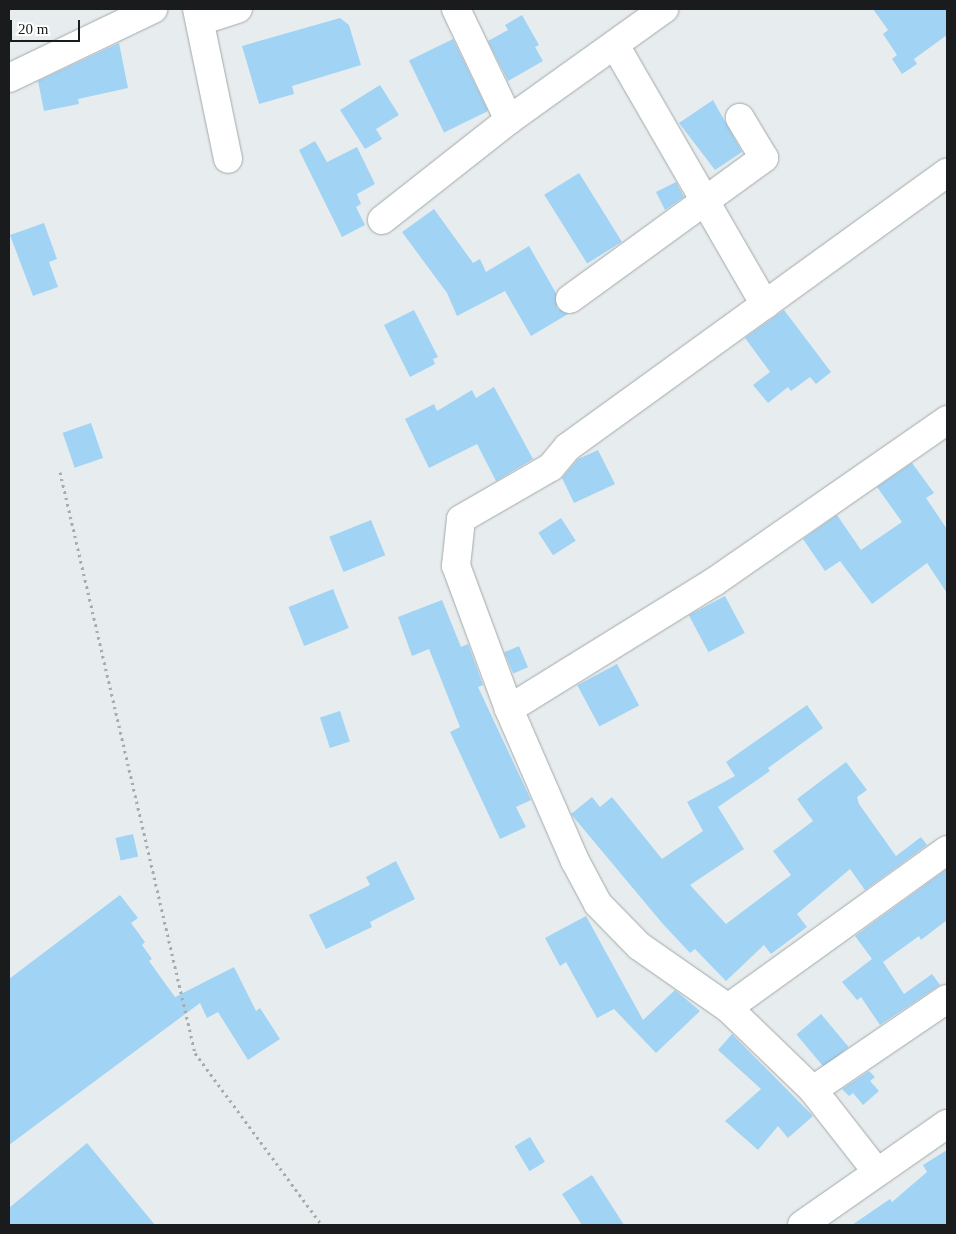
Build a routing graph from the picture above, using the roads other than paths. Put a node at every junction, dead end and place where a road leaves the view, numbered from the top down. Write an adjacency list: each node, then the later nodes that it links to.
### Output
1 (153, 9): 7 (street)
2 (238, 9): 5 (street)
3 (456, 9): 9 (street)
4 (664, 9): 6 (street)
5 (199, 15): 10 (street)
6 (616, 45): 9 (street); 12 (street)
7 (9, 78)
8 (740, 118): 12 (street)
9 (509, 120): 13 (street)
10 (228, 160)
11 (947, 173): 15 (street)
12 (707, 202): 14 (street); 15 (street)
13 (382, 220)
14 (570, 299)
15 (765, 305): 17 (street)
16 (947, 420): 17 (street)
17 (509, 708): 20 (street)
18 (947, 850): 20 (street)
19 (947, 1000): 21 (street)
20 (728, 1008): 21 (street)
21 (813, 1090): 23 (street)
22 (947, 1124): 23 (street)
23 (877, 1172): 24 (street)
24 (805, 1225)

